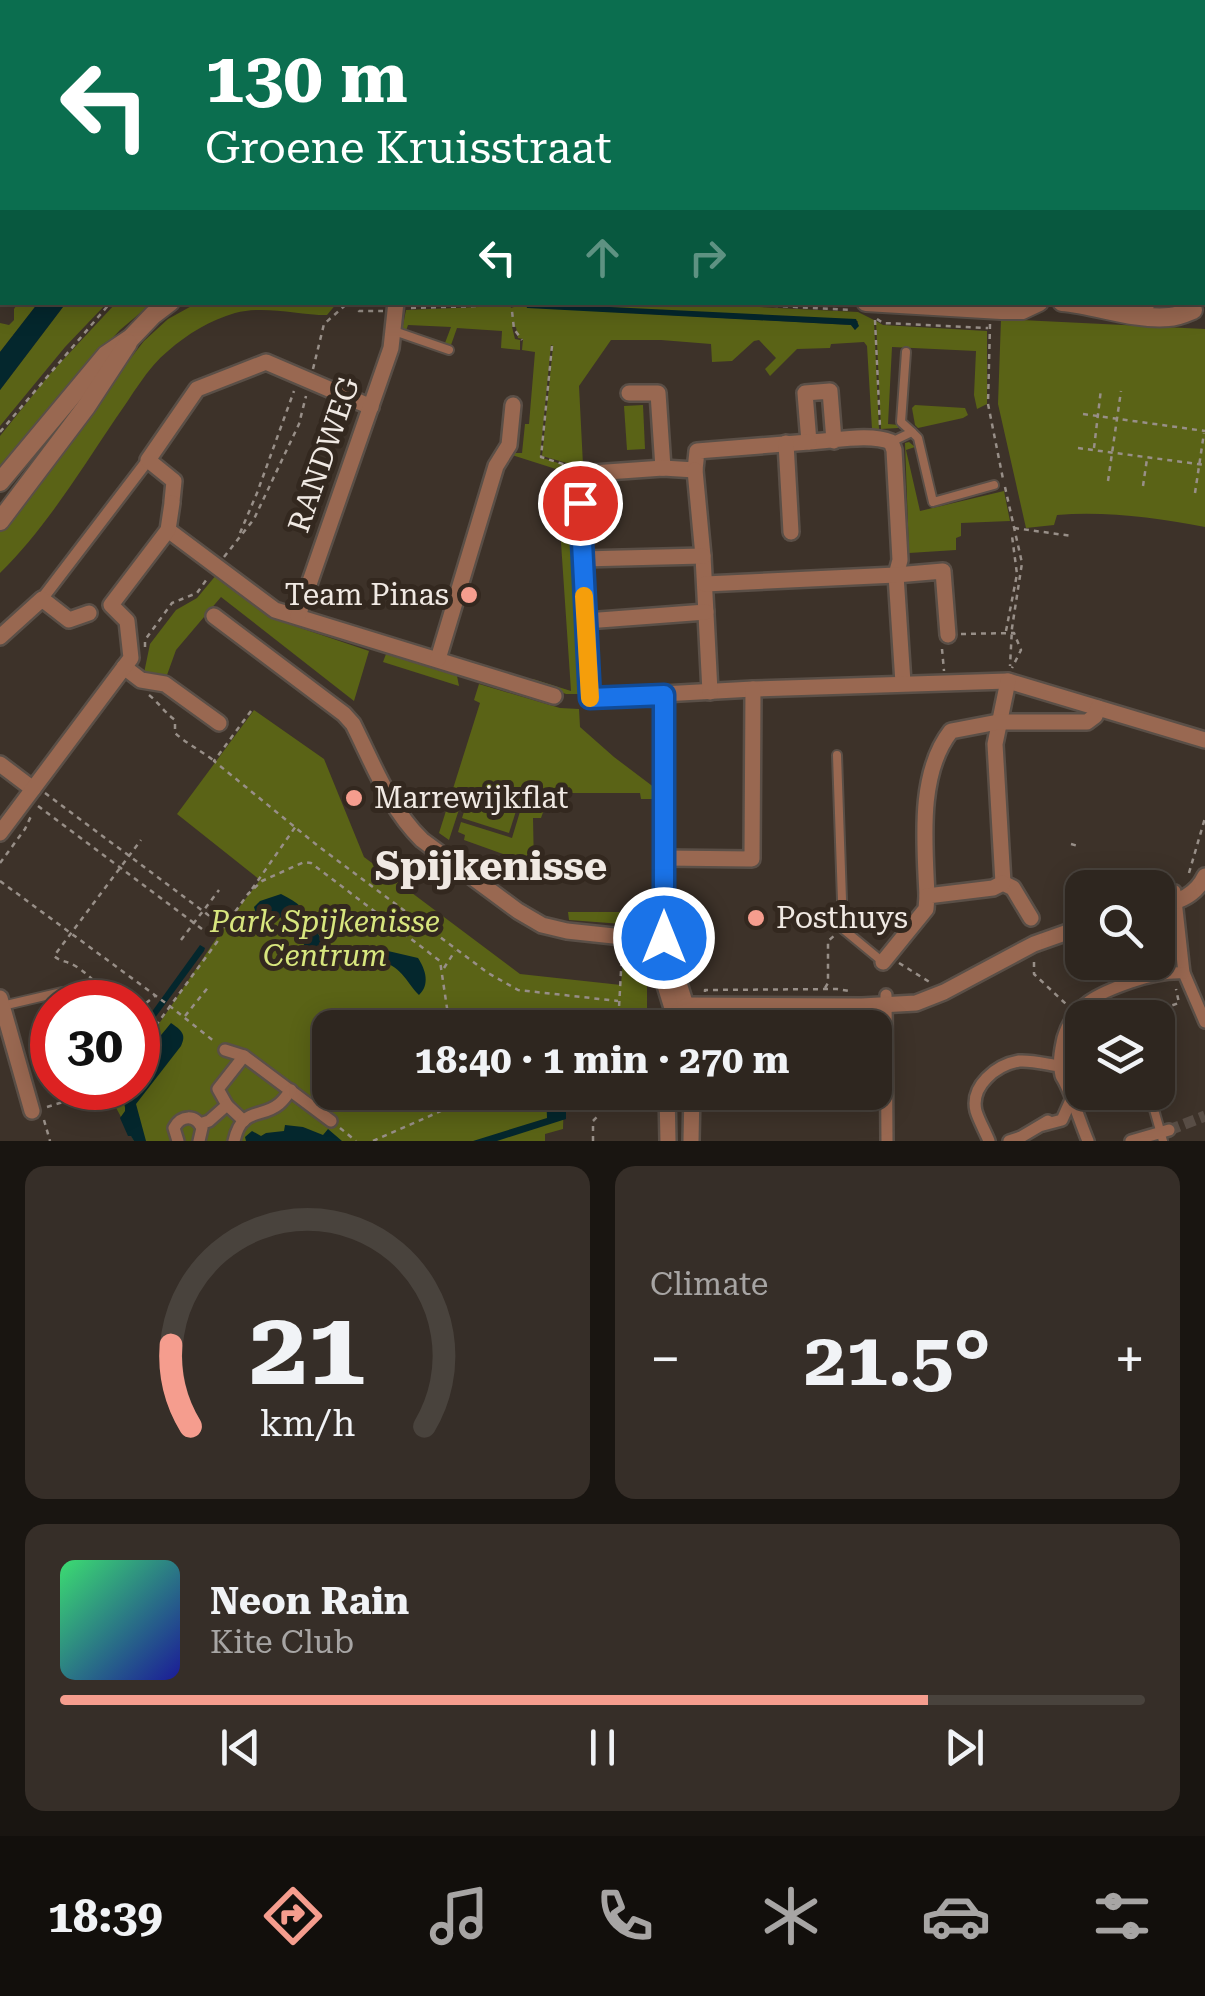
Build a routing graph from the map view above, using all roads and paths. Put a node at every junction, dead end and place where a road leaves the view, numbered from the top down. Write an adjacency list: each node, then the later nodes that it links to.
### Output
1 (108, 305): 31 (path)
2 (166, 305): 16 (street)
3 (347, 305): 21 (path)
4 (354, 305): 11 (path)
5 (483, 305): 11 (path)
6 (511, 305): 17 (path)
7 (822, 305): 10 (path)
8 (1033, 305): 14 (street)
9 (1091, 305): 12 (street)
10 (862, 306): 14 (street)
11 (395, 307): 15 (street, RANDWEG)
12 (1141, 307): 13 (street)
13 (1199, 310)
14 (990, 319): 34 (path); 55 (path)
15 (394, 331): 19 (lane); 26 (street, RANDWEG)
16 (131, 338): 49 (street); 54 (street)
17 (522, 340)
18 (552, 346): 46 (path)
19 (449, 350)
20 (906, 352): 32 (lane)
21 (305, 378): 26 (street); 41 (street); 47 (path); 60 (path)
22 (1102, 388): 28 (path)
23 (1121, 391): 29 (path)
24 (630, 393): 44 (street)
25 (513, 406): 75 (street)
26 (370, 407): 70 (street, RANDWEG)
27 (1083, 414): 28 (path)
28 (1098, 415): 29 (path); 38 (path)
29 (1117, 418): 30 (path); 39 (path)
30 (1205, 431): 42 (path)
31 (0, 432)
32 (912, 432): 34 (lane); 51 (lane)
33 (834, 440): 34 (street); 35 (street); 35 (street)
34 (886, 440): 64 (street)
35 (809, 442): 36 (street)
36 (786, 443): 45 (street); 57 (street)
37 (1078, 448): 38 (path)
38 (1094, 450): 39 (path)
39 (1112, 452): 40 (path); 48 (path)
40 (1147, 458): 42 (path); 52 (path)
41 (148, 460): 56 (street); 66 (street)
42 (1199, 464): 43 (path); 53 (path)
43 (1205, 465)
44 (663, 468): 45 (street); 46 (street)
45 (696, 470): 61 (street)
46 (578, 474): 62 (street)
47 (272, 479): 50 (path); 60 (path)
48 (1108, 481)
49 (0, 482)
50 (280, 482)
51 (994, 485)
52 (1144, 486)
53 (1194, 493)
54 (0, 521)
55 (1014, 528): 59 (path); 72 (path)
56 (168, 530): 63 (street); 67 (street)
57 (791, 532)
58 (1012, 536): 72 (path)
59 (1072, 536)
60 (237, 540): 63 (path)
61 (703, 556): 62 (street); 65 (street)
62 (582, 560): 71 (street)
63 (216, 568): 70 (street); 76 (path)
64 (896, 576): 65 (street); 73 (street); 78 (street)
65 (705, 584): 68 (street)
66 (42, 598): 67 (street); 74 (street)
67 (111, 605): 76 (street)
68 (706, 612): 71 (street); 82 (street)
69 (214, 616): 118 (street)
70 (298, 616): 75 (street)
71 (586, 621): 83 (street)
72 (1009, 632): 73 (path); 77 (path); 77 (path)
73 (948, 635): 79 (path)
74 (0, 636)
75 (438, 659): 84 (street)
76 (129, 666): 88 (street); 93 (street)
77 (1009, 678): 79 (street); 85 (street); 87 (street)
78 (903, 682): 79 (street); 80 (street)
79 (945, 682)
80 (752, 688): 82 (street); 101 (street)
81 (142, 690): 91 (path)
82 (710, 692): 83 (street)
83 (664, 695): 101 (street)
84 (554, 696)
85 (1098, 708): 87 (street); 89 (street)
86 (251, 711): 91 (path)
87 (998, 722): 106 (street); 109 (street)
88 (219, 723)
89 (1205, 740)
90 (837, 755): 115 (lane)
91 (214, 761): 95 (path)
92 (0, 764): 93 (street)
93 (35, 796): 96 (street); 100 (path); 102 (path); 103 (path)
94 (1205, 819): 110 (path)
95 (296, 826): 108 (path); 122 (path)
96 (0, 832)
97 (140, 840): 100 (path)
98 (1071, 844): 99 (path)
99 (1078, 846)
100 (129, 856): 103 (path); 111 (path)
101 (664, 858): 119 (street)
102 (0, 862)
103 (120, 868): 113 (path); 116 (path)
104 (1205, 876): 110 (street)
105 (0, 881): 116 (path)
106 (1003, 883): 109 (street); 112 (street)
107 (219, 890): 111 (path)
108 (248, 894): 114 (path); 124 (path)
109 (927, 896): 123 (street)
110 (1176, 896): 125 (street)
111 (203, 912): 113 (path); 114 (path)
112 (1032, 918)
113 (194, 923): 114 (path); 120 (path)
114 (222, 929): 140 (path)
115 (843, 929): 123 (lane); 130 (path)
116 (71, 933): 126 (path); 127 (path)
117 (1065, 933): 121 (street)
118 (624, 937): 134 (path)
119 (664, 938): 131 (street); 139 (street)
120 (181, 940)
121 (1034, 944): 135 (street); 137 (path)
122 (455, 951): 124 (path); 134 (path)
123 (886, 959): 129 (path)
124 (443, 969): 141 (path)
125 (1187, 978): 138 (path); 148 (street); 151 (street)
126 (95, 980)
127 (134, 980)
128 (210, 985): 146 (path)
129 (936, 986)
130 (824, 989)
131 (669, 994): 139 (street); 143 (street)
132 (30, 997): 136 (lane)
133 (160, 999): 140 (path)
134 (618, 1001): 142 (path)
135 (885, 1001): 139 (street); 178 (street)
136 (1, 1002): 162 (street)
137 (1065, 1004)
138 (1175, 1004)
139 (688, 1005): 144 (street); 145 (street)
140 (170, 1006): 146 (path); 147 (path)
141 (448, 1010)
142 (618, 1010)
143 (671, 1010)
144 (682, 1010)
145 (689, 1010)
146 (184, 1018): 149 (path)
147 (160, 1020)
148 (1205, 1022)
149 (225, 1050): 150 (street)
150 (244, 1056): 152 (street); 155 (street)
151 (1059, 1066): 153 (street); 168 (street)
152 (292, 1090): 164 (street); 165 (street)
153 (1065, 1094)
154 (1065, 1104): 179 (street)
155 (227, 1105): 164 (street); 166 (street)
156 (41, 1110): 169 (path)
157 (444, 1110): 174 (path)
158 (667, 1110): 176 (street)
159 (692, 1110): 177 (street)
160 (1072, 1110): 180 (street)
161 (1155, 1110): 167 (lane)
162 (32, 1111)
163 (598, 1116): 175 (path)
164 (244, 1120): 172 (street)
165 (331, 1121): 173 (path)
166 (200, 1124): 170 (street); 171 (street)
167 (1164, 1135): 181 (street)
168 (987, 1137)
169 (50, 1141)
170 (178, 1141)
171 (199, 1141)
172 (234, 1141)
173 (356, 1141)
174 (372, 1141)
175 (593, 1141)
176 (668, 1141)
177 (691, 1141)
178 (887, 1141)
179 (1009, 1141)
180 (1088, 1141)
181 (1130, 1141)

